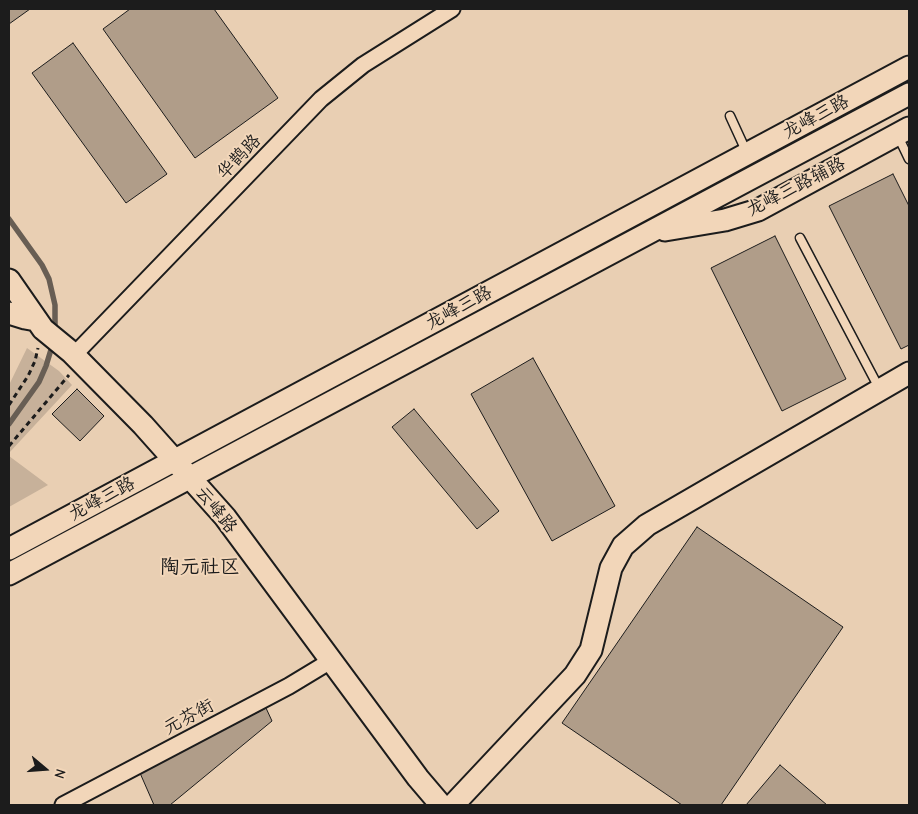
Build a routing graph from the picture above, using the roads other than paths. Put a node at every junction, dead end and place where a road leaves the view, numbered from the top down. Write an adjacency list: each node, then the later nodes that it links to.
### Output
1 (452, 9): 15 (street, 华鹊路)
2 (909, 67): 6 (main road, 龙峰三路)
3 (909, 94): 8 (main road, 龙峰三路)
4 (730, 116): 6 (lane)
5 (903, 132): 7 (lane); 8 (main road, 龙峰三路辅路)
6 (748, 153): 13 (main road, 龙峰三路)
7 (909, 159)
8 (647, 233): 14 (main road, 龙峰三路)
9 (800, 238): 17 (lane)
10 (9, 280): 12 (main road, 云峰路)
11 (9, 314): 12 (main road)
12 (39, 332): 15 (main road, 云峰路)
13 (415, 332): 14 (main road); 18 (main road, 龙峰三路)
14 (426, 352): 19 (main road, 龙峰三路)
15 (69, 358): 18 (main road, 云峰路)
16 (909, 373): 17 (main road)
17 (880, 390): 25 (main road)
18 (175, 461): 19 (main road, 云峰路); 20 (main road, 龙峰三路)
19 (190, 478): 21 (main road, 龙峰三路); 22 (main road, 云峰路)
20 (9, 549)
21 (9, 574)
22 (332, 660): 23 (street, 元芬街); 24 (main road, 云峰路)
23 (63, 805)
24 (440, 805)
25 (453, 805)

